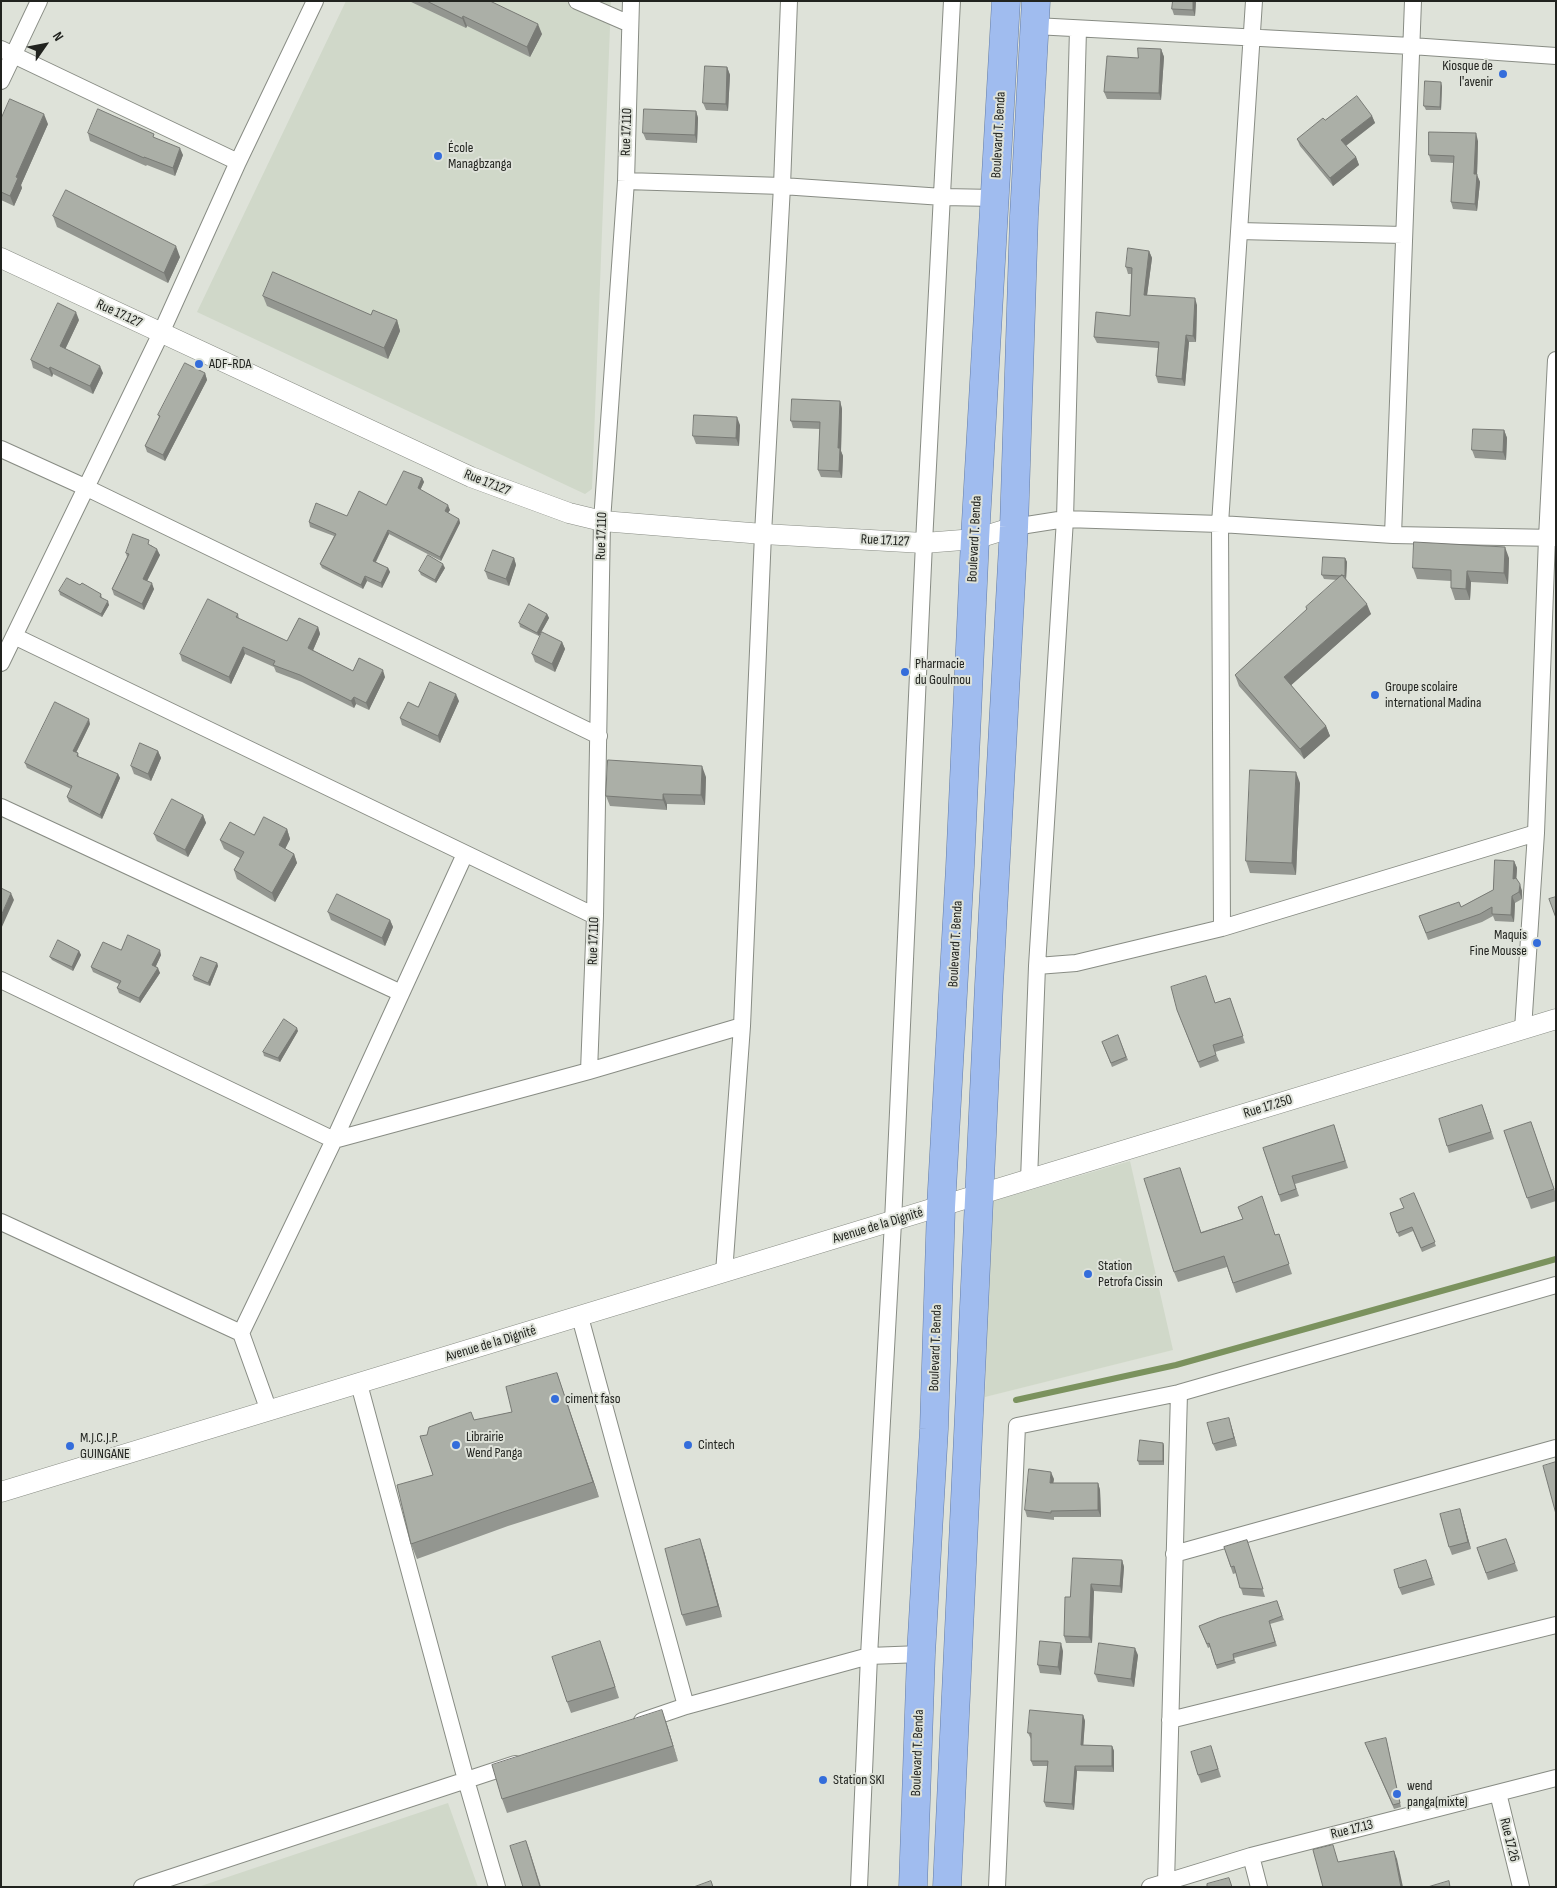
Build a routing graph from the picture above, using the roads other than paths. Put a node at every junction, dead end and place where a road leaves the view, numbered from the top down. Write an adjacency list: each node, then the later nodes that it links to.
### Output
1 (39, 1): 15 (street)
2 (314, 1): 18 (street)
3 (577, 1): 11 (street)
4 (631, 1): 11 (street, Rue 17.110)
5 (789, 1): 20 (street)
6 (952, 1): 21 (street)
7 (1006, 1): 22 (highway, Boulevard T. Benda)
8 (1254, 1): 13 (street)
9 (1413, 1): 14 (street)
10 (1035, 14): 12 (street); 33 (highway)
11 (630, 24): 19 (street, Rue 17.110)
12 (1078, 29): 13 (street); 30 (street)
13 (1252, 37): 14 (street); 23 (street)
14 (1411, 46): 16 (street); 24 (street)
15 (7, 52): 17 (street); 18 (street)
16 (1556, 56)
17 (1, 80)
18 (238, 162): 26 (street)
19 (626, 181): 20 (street); 31 (street, Rue 17.110)
20 (782, 186): 21 (street); 34 (street)
21 (943, 197): 22 (street); 38 (street)
22 (995, 198): 37 (highway, Boulevard T. Benda)
23 (1239, 231): 24 (street); 32 (street)
24 (1403, 235): 35 (street)
25 (1, 258): 26 (street, Rue 17.127)
26 (161, 333): 29 (street); 31 (street, Rue 17.127)
27 (1556, 360): 36 (street)
28 (1, 449): 29 (street)
29 (87, 488): 39 (street); 41 (street)
30 (1065, 519): 32 (street); 33 (street); 47 (street)
31 (602, 521): 34 (street, Rue 17.127); 41 (street, Rue 17.110)
32 (1220, 524): 35 (street); 46 (street)
33 (1014, 527): 37 (street, Rue 17.127); 56 (highway)
34 (762, 534): 38 (street, Rue 17.127); 51 (street)
35 (1393, 535): 36 (street)
36 (1551, 538): 43 (street)
37 (974, 539): 38 (street, Rue 17.127); 57 (highway, Boulevard T. Benda)
38 (924, 543): 59 (street)
39 (14, 636): 40 (street); 44 (street)
40 (1, 663)
41 (598, 736): 45 (street, Rue 17.110)
42 (1, 807): 49 (street)
43 (1536, 833): 46 (street); 52 (street)
44 (465, 854): 45 (street); 49 (street)
45 (595, 916): 53 (street, Rue 17.110)
46 (1222, 928): 47 (street)
47 (1037, 966): 55 (street)
48 (1, 980): 54 (street)
49 (401, 993): 54 (street)
50 (1556, 1019): 52 (street, Rue 17.250)
51 (742, 1026): 53 (street); 60 (street)
52 (1522, 1029): 55 (street, Rue 17.250)
53 (589, 1071): 54 (street)
54 (334, 1140): 63 (street)
55 (1029, 1180): 56 (street, Rue 17.250)
56 (980, 1195): 57 (street, Avenue de la Dignité); 86 (highway)
57 (941, 1207): 59 (street, Avenue de la Dignité); 71 (highway, Boulevard T. Benda)
58 (1, 1222): 63 (street)
59 (893, 1222): 60 (street, Avenue de la Dignité); 72 (street)
60 (724, 1273): 62 (street, Avenue de la Dignité)
61 (1556, 1285): 65 (street)
62 (580, 1316): 64 (street, Avenue de la Dignité); 73 (street)
63 (241, 1333): 66 (street)
64 (359, 1384): 66 (street, Avenue de la Dignité); 78 (street)
65 (1179, 1393): 69 (street); 87 (street)
66 (269, 1411): 68 (street, Avenue de la Dignité)
67 (1556, 1448): 69 (street)
68 (1, 1492)
69 (1174, 1554): 74 (street)
70 (1556, 1625): 74 (street)
71 (921, 1654): 72 (street); 85 (highway, Boulevard T. Benda)
72 (869, 1656): 73 (street); 84 (street)
73 (686, 1706): 75 (street)
74 (1170, 1720): 81 (street)
75 (631, 1725)
76 (530, 1758): 78 (street)
77 (1556, 1778): 79 (street, Rue 17.13)
78 (466, 1780): 82 (street); 83 (street)
79 (1498, 1793): 80 (street, Rue 17.13); 89 (street, Rue 17.26)
80 (1251, 1856): 81 (street, Rue 17.13); 88 (street)
81 (1158, 1885)
82 (142, 1887)
83 (497, 1887)
84 (859, 1887)
85 (913, 1887)
86 (947, 1887)
87 (997, 1887)
88 (1258, 1887)
89 (1521, 1887)

